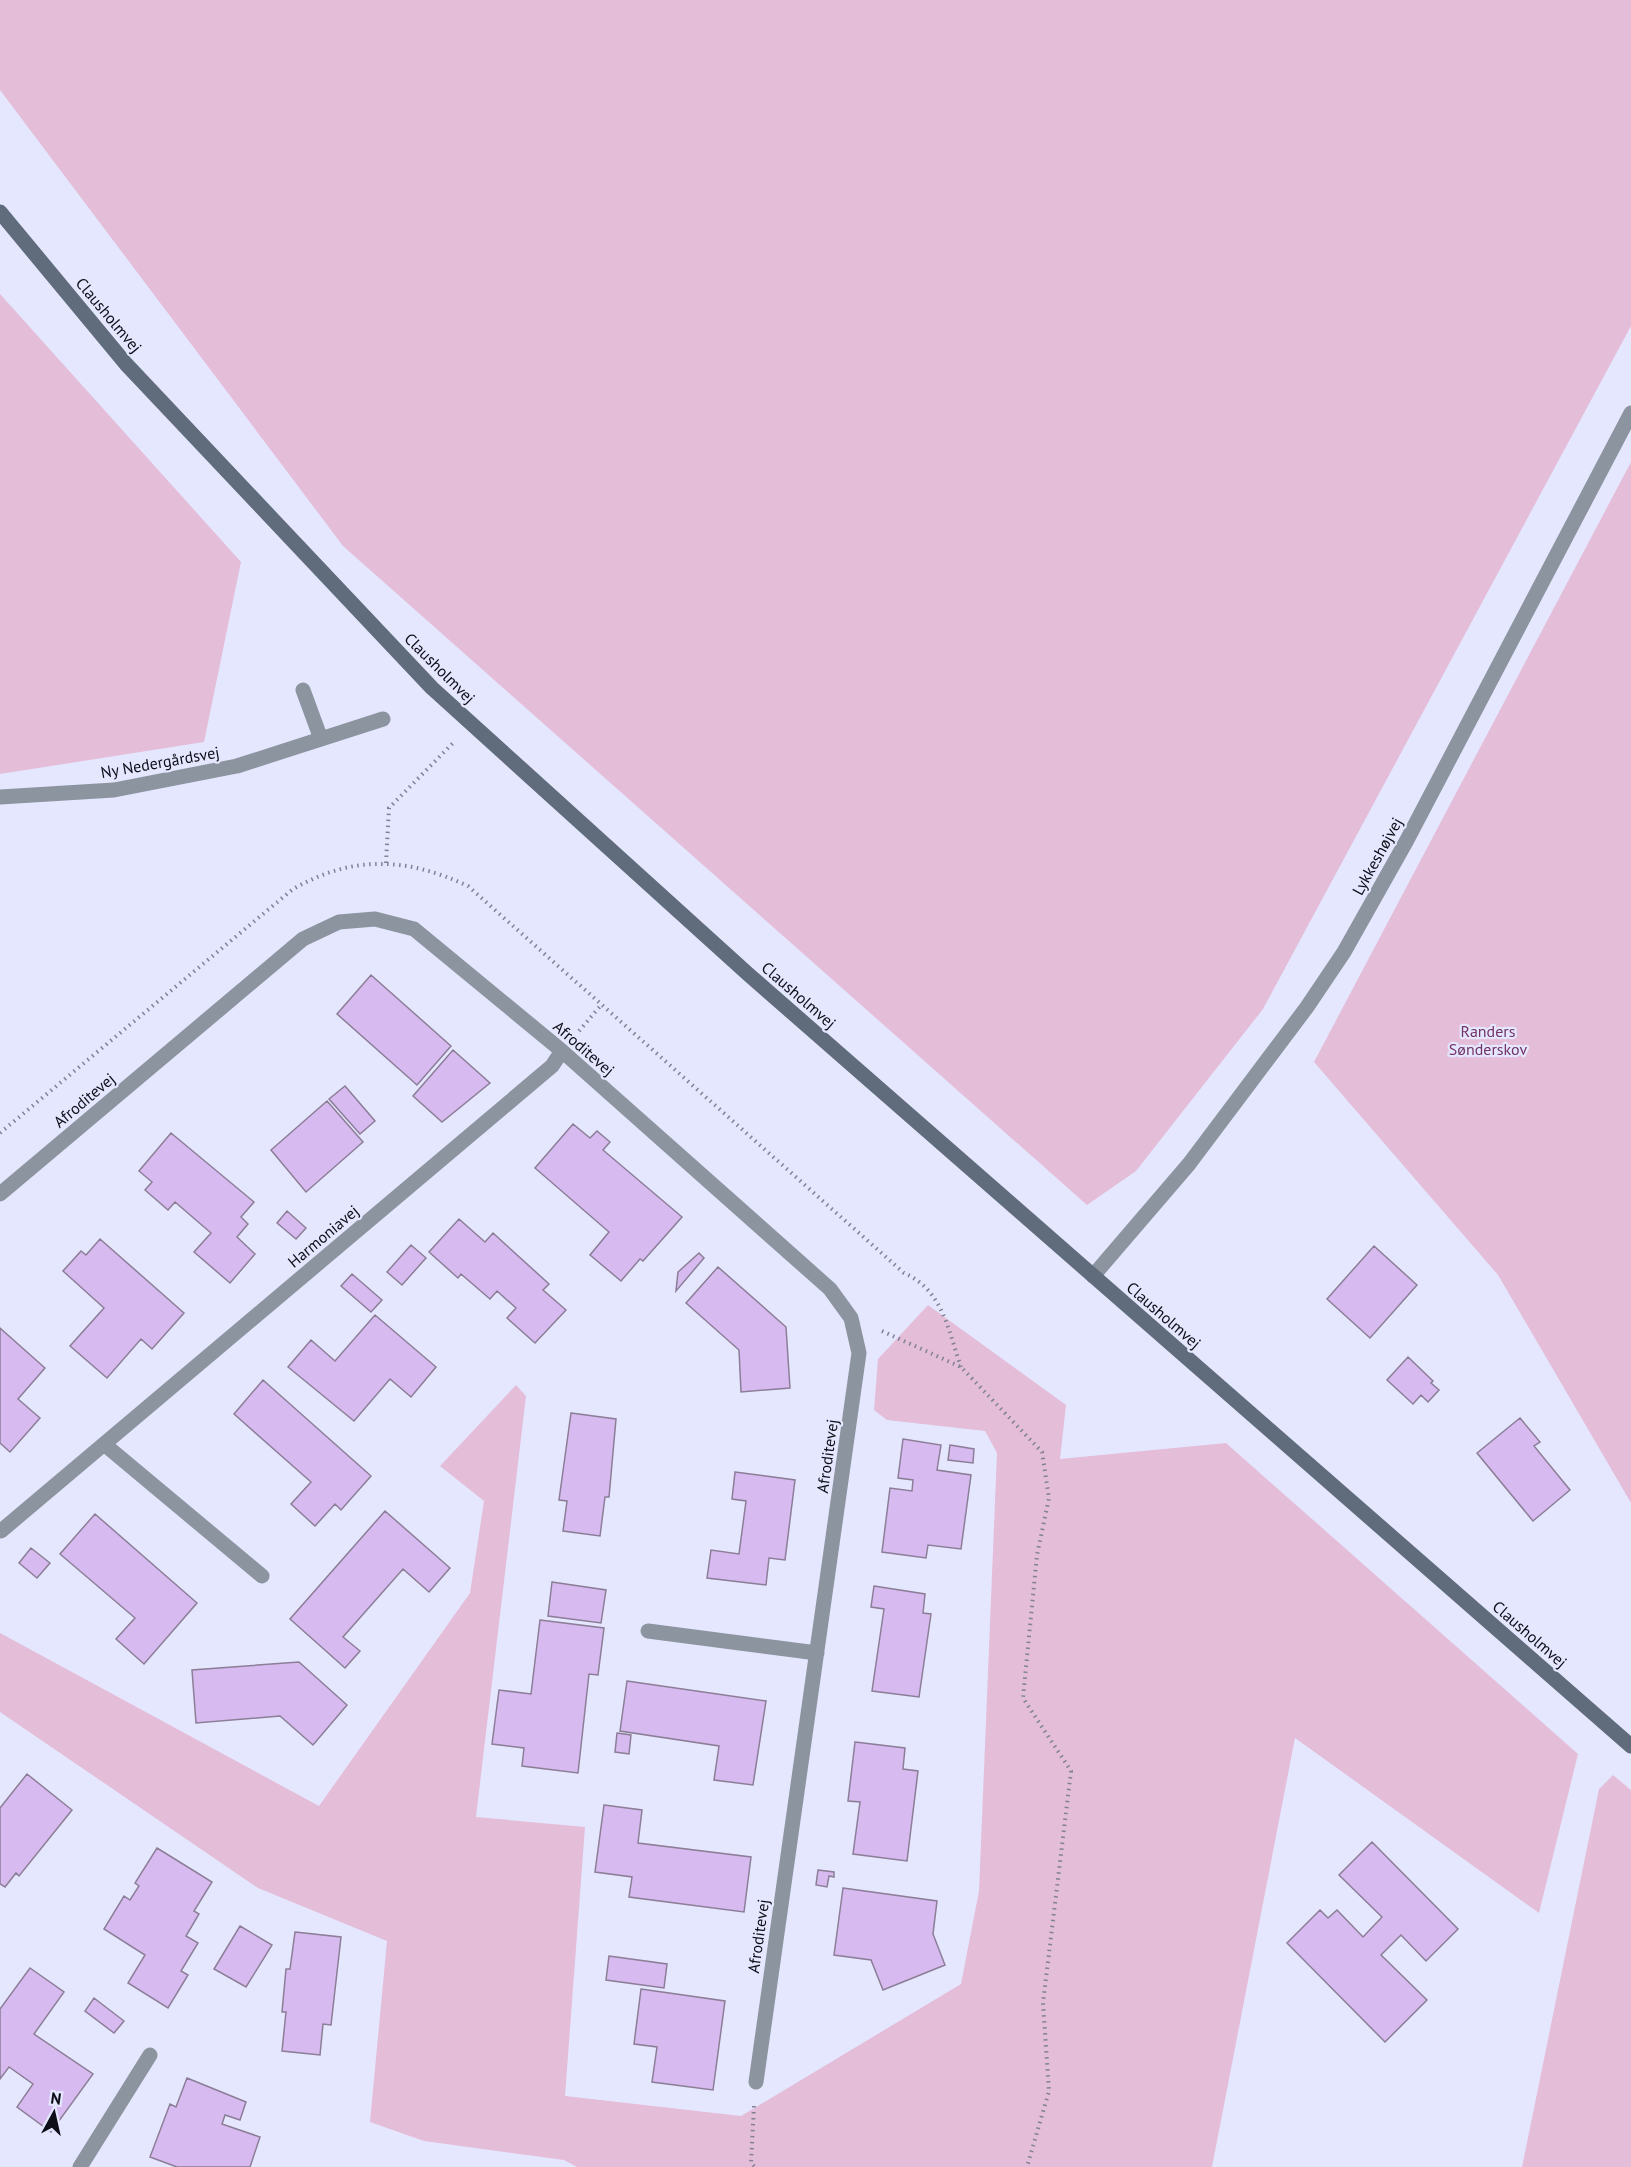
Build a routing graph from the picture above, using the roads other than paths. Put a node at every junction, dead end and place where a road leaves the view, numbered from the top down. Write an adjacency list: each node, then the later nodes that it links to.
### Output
1 (0, 212): 9 (street, Clausholmvej)
2 (1631, 413): 9 (street, Lykkeshøjvej)
3 (303, 690): 5 (street)
4 (383, 719): 5 (street, Ny Nedergårdsvej)
5 (321, 739): 6 (street, Ny Nedergårdsvej)
6 (0, 797)
7 (562, 1052): 8 (street, Afroditevej); 10 (street, Harmoniavej); 14 (street, Afroditevej)
8 (0, 1194)
9 (1093, 1276): 15 (street, Clausholmvej)
10 (104, 1444): 11 (street, Harmoniavej); 12 (street)
11 (1, 1531)
12 (262, 1576)
13 (648, 1631): 14 (street)
14 (817, 1653): 17 (street, Afroditevej)
15 (1631, 1746)
16 (150, 2055): 18 (street)
17 (756, 2082)
18 (80, 2167)

